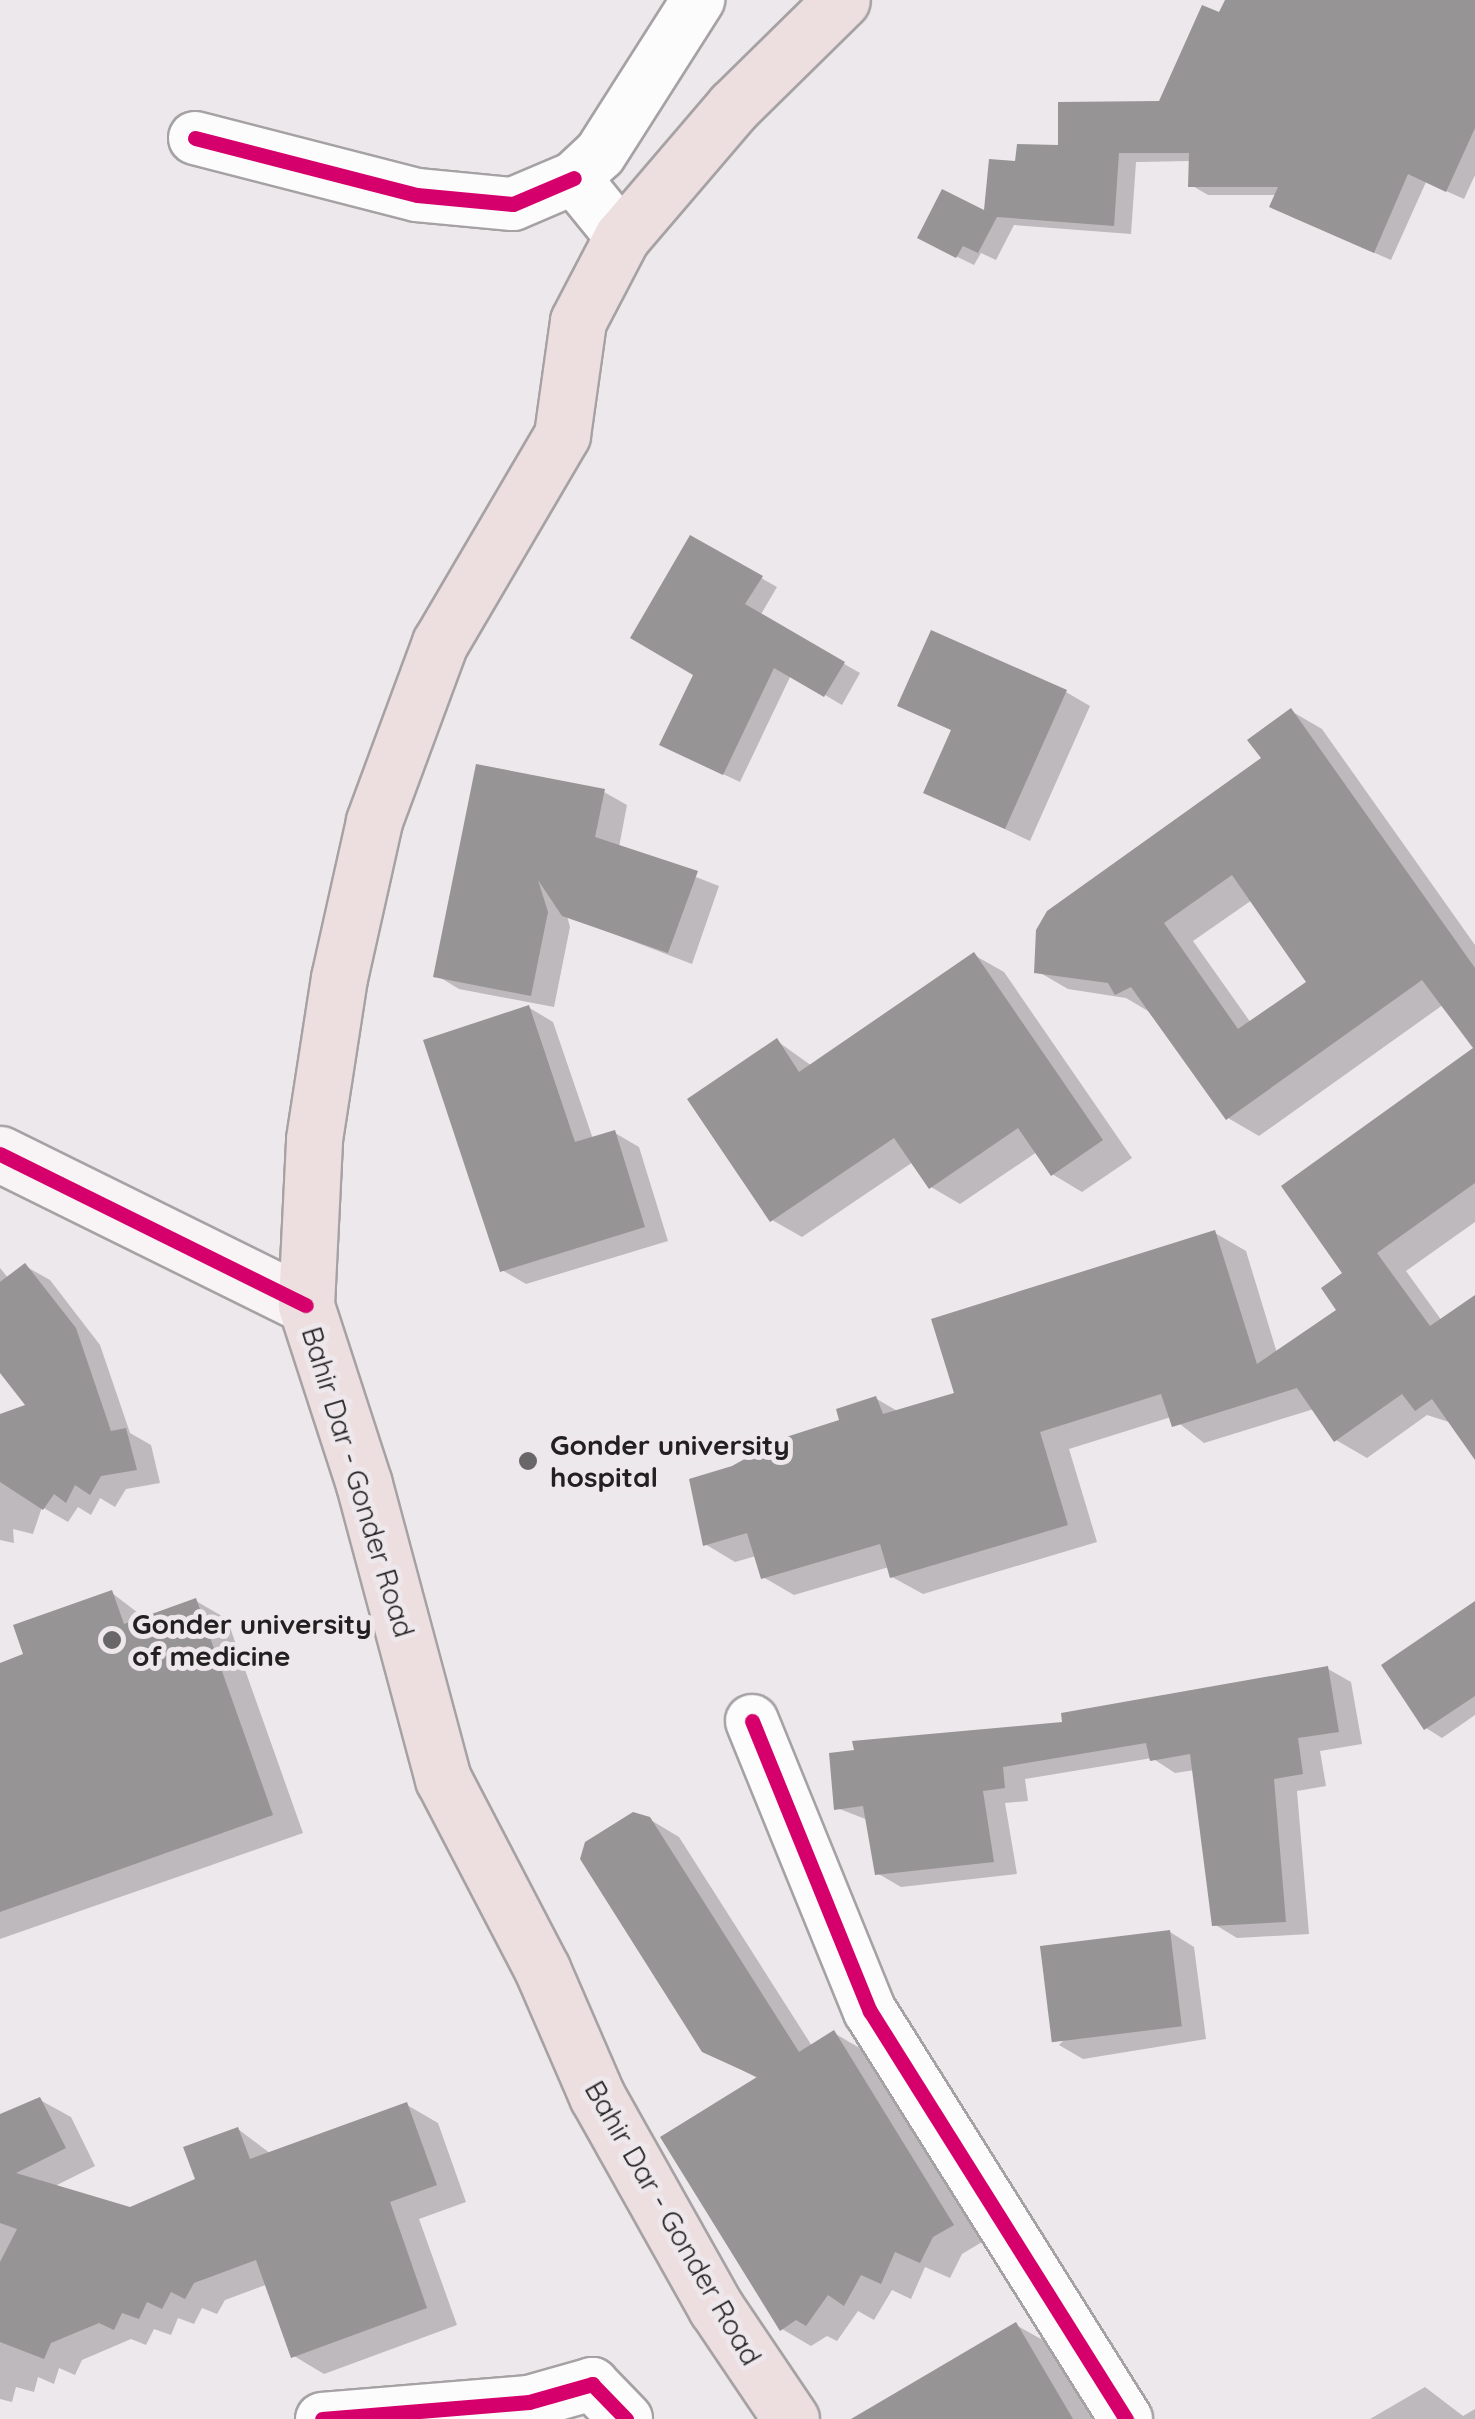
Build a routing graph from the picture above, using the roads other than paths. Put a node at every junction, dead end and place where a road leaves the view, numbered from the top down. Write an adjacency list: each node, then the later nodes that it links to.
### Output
1 (698, 0): 4 (street)
2 (842, 0): 5 (highway, Bahir Dar - Gonder Road)
3 (195, 138): 4 (street)
4 (574, 178): 5 (street)
5 (622, 237): 7 (highway, Bahir Dar - Gonder Road)
6 (0, 1154): 7 (street)
7 (306, 1305): 11 (highway, Bahir Dar - Gonder Road)
8 (752, 1722): 12 (street)
9 (322, 2419): 10 (street)
10 (626, 2419)
11 (790, 2419)
12 (1126, 2419)

